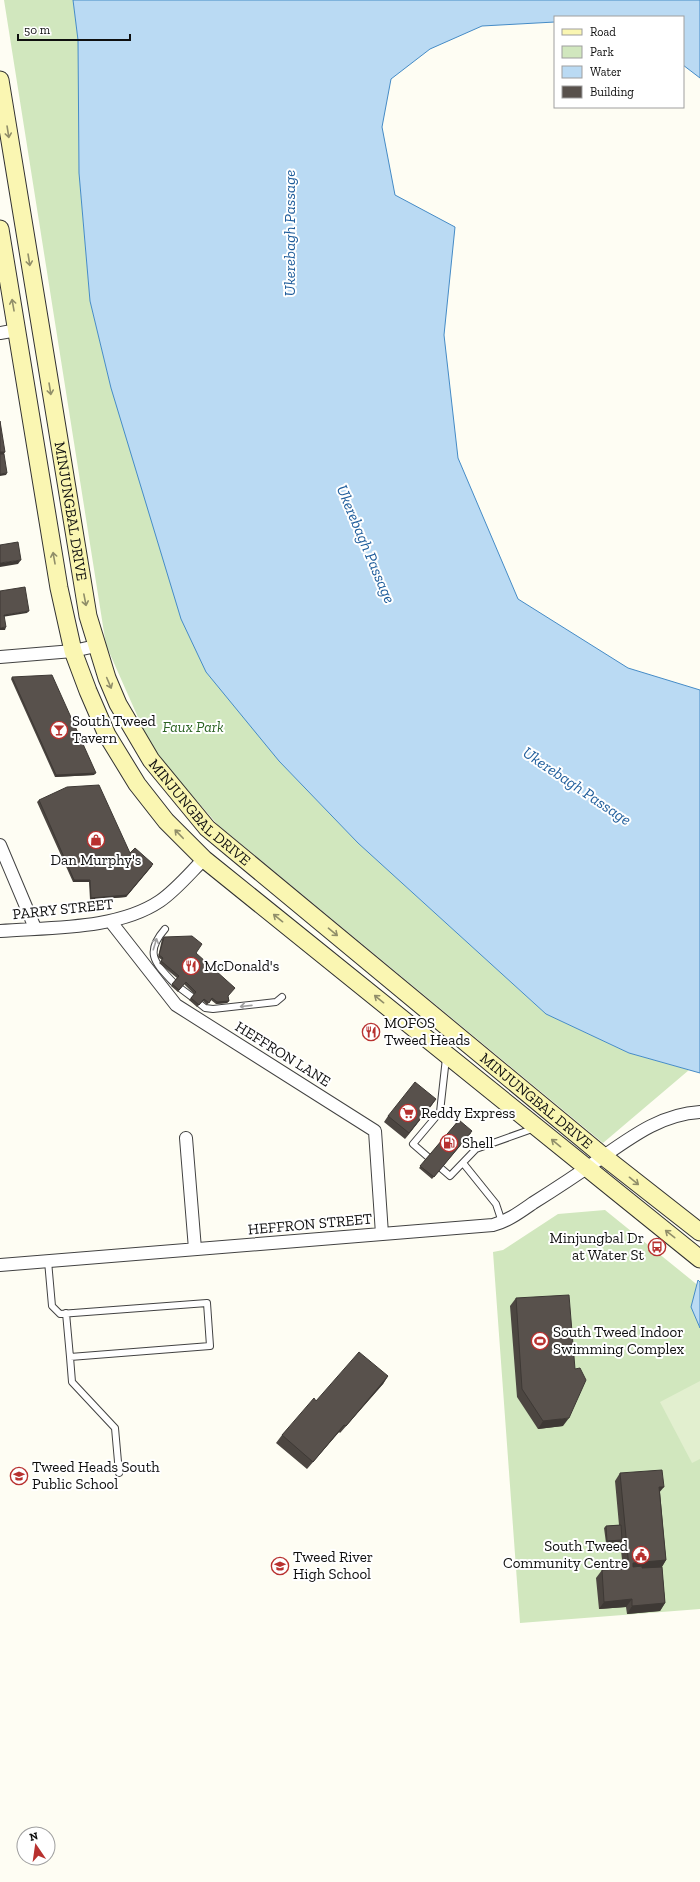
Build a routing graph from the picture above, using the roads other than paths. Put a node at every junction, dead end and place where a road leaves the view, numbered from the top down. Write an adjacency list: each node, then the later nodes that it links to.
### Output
1 (0, 80): 5 (main road, MINJUNGBAL DRIVE, one-way to 5)
2 (0, 229): 3 (main road, MINJUNGBAL DRIVE, one-way to 2)
3 (17, 330): 4 (street); 6 (main road, MINJUNGBAL DRIVE, one-way to 3)
4 (0, 333)
5 (96, 646): 6 (street); 23 (main road, MINJUNGBAL DRIVE, one-way to 23)
6 (73, 651): 7 (street); 9 (main road, MINJUNGBAL DRIVE, one-way to 6)
7 (0, 657)
8 (0, 845): 11 (street)
9 (204, 859): 10 (street, PARRY STREET); 19 (main road, MINJUNGBAL DRIVE, one-way to 9)
10 (111, 922): 11 (street, PARRY STREET); 28 (street, HEFFRON LANE)
11 (36, 928): 13 (street, PARRY STREET)
12 (165, 929): 14 (lane, one-way to 12)
13 (0, 931)
14 (174, 982)
15 (180, 988): 16 (lane)
16 (192, 997)
17 (282, 997): 18 (lane, one-way to 18)
18 (200, 1004)
19 (446, 1054): 21 (main road, MINJUNGBAL DRIVE); 24 (lane)
20 (700, 1112): 23 (street, HEFFRON STREET)
21 (536, 1127): 24 (lane); 25 (main road, MINJUNGBAL DRIVE, one-way to 21)
22 (186, 1138): 29 (street)
23 (603, 1156): 25 (street, HEFFRON STREET); 27 (main road, MINJUNGBAL DRIVE, one-way to 27)
24 (463, 1163): 26 (lane)
25 (586, 1168): 26 (street, HEFFRON STREET); 30 (main road, MINJUNGBAL DRIVE, one-way to 25)
26 (502, 1223): 28 (street, HEFFRON STREET)
27 (700, 1232)
28 (382, 1234): 29 (street, HEFFRON STREET)
29 (195, 1249): 31 (street, HEFFRON STREET)
30 (700, 1259)
31 (48, 1261): 32 (street, HEFFRON STREET); 33 (lane)
32 (0, 1265)
33 (66, 1313): 34 (lane); 34 (lane)
34 (70, 1357): 35 (lane)
35 (119, 1473)

